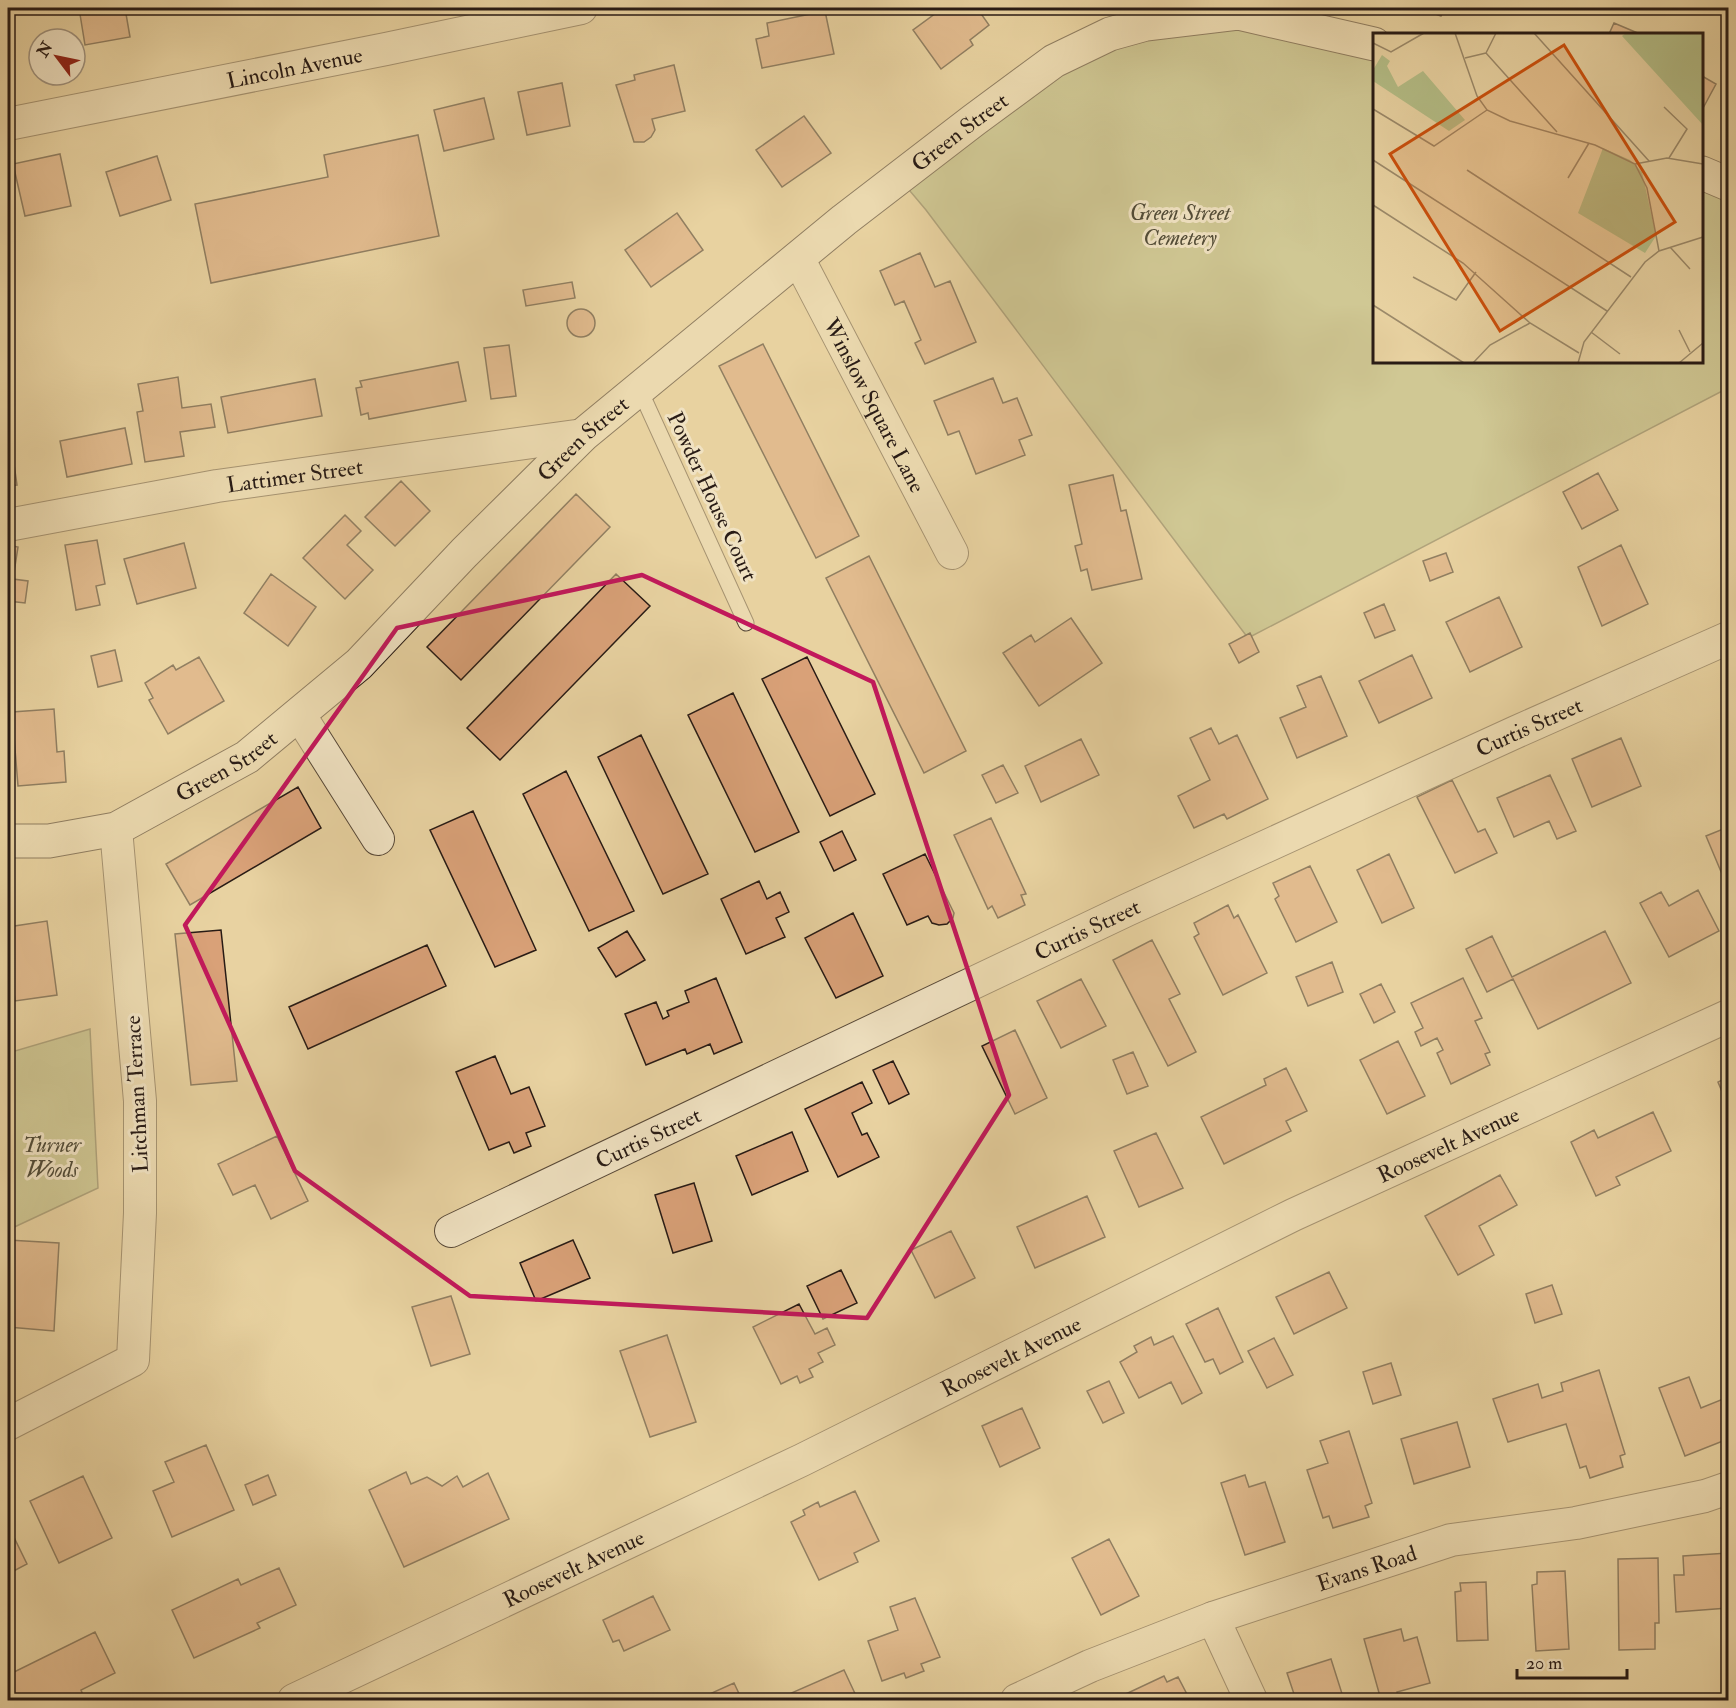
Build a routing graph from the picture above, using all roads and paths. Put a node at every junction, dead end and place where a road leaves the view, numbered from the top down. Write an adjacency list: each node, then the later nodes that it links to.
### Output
1 (581, 8): 4 (street, Lincoln Avenue)
2 (1149, 16): 3 (main road, Green Street); 7 (main road, Green Street)
3 (1373, 44)
4 (8, 124)
5 (1703, 174): 6 (main road)
6 (1728, 184)
7 (798, 258): 8 (main road, Green Street); 11 (street, Winslow Square Lane)
8 (639, 388): 9 (main road, Green Street); 12 (lane, Powder House Court)
9 (583, 435): 10 (street, Lattimer Street); 14 (main road, Green Street)
10 (8, 525)
11 (952, 553)
12 (746, 623)
13 (1728, 638): 19 (street, Curtis Street)
14 (299, 714): 15 (main road, Green Street); 16 (street)
15 (116, 829): 17 (main road, Green Street); 20 (street, Litchman Terrace)
16 (378, 839)
17 (8, 841)
18 (1728, 1016): 23 (street, Roosevelt Avenue)
19 (451, 1231)
20 (8, 1424)
21 (1728, 1488): 22 (street, Evans Road)
22 (1213, 1618): 24 (street, Evans Road); 25 (street)
23 (294, 1701)
24 (1017, 1701)
25 (1251, 1701)

